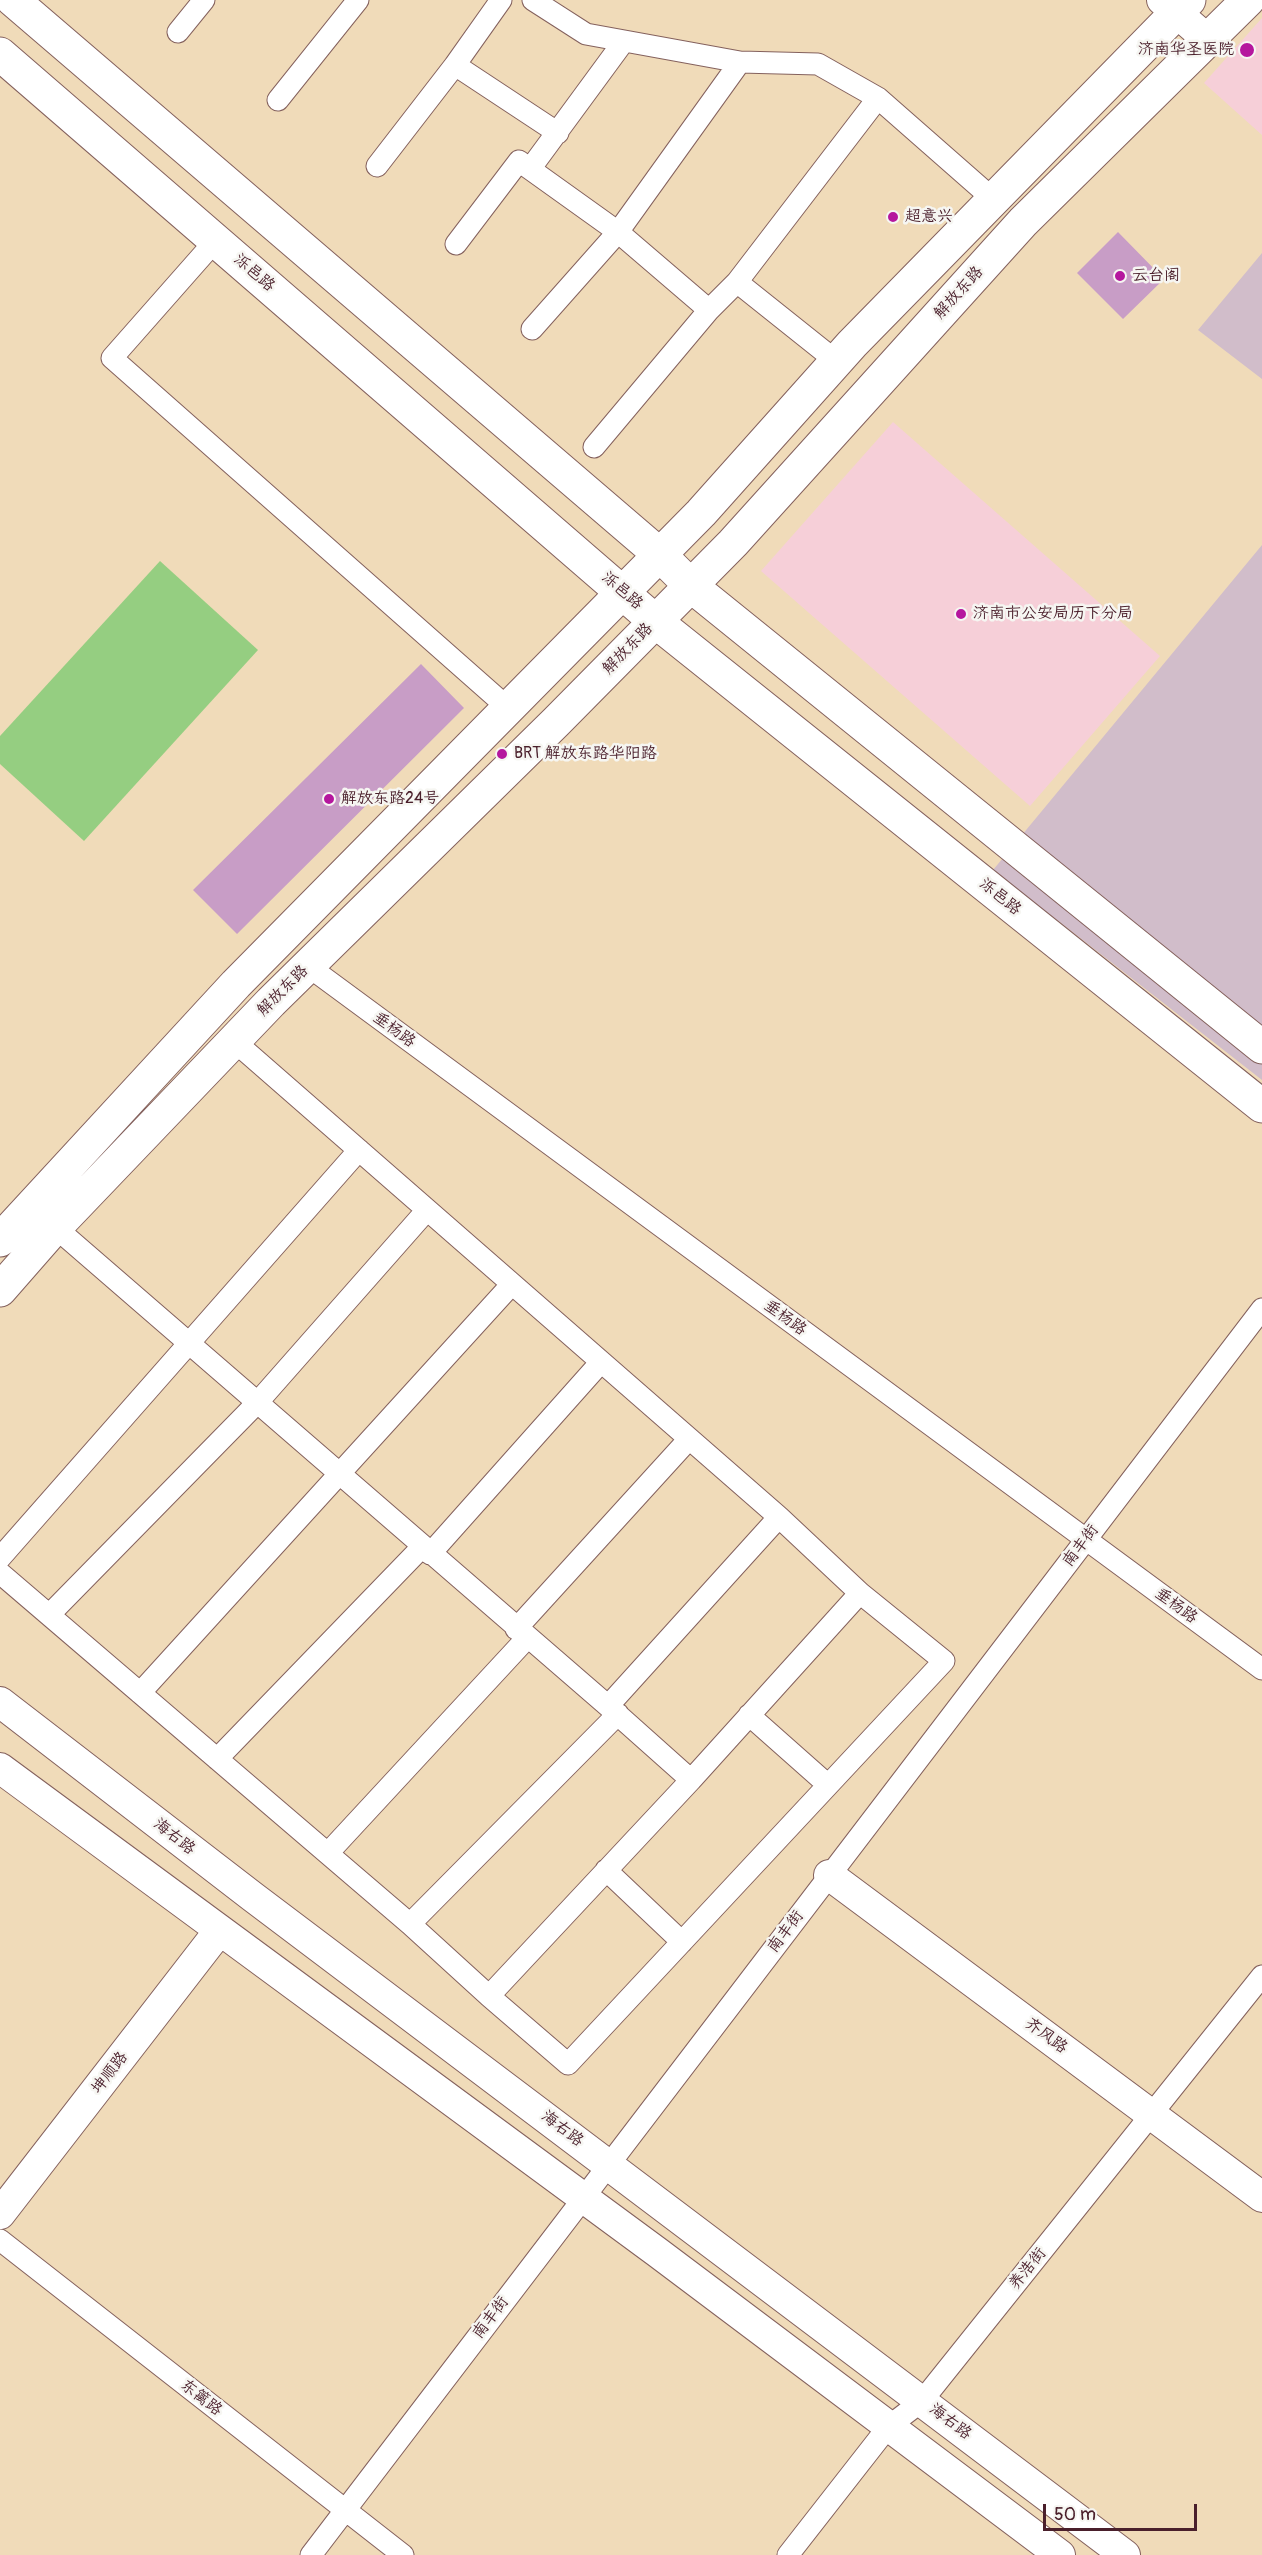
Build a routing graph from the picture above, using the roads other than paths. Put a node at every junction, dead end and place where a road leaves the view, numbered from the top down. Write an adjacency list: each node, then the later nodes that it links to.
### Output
1 (13, 0): 28 (main road)
2 (204, 0): 8 (street)
3 (358, 0): 15 (street)
4 (501, 0): 13 (street)
5 (533, 0): 10 (street)
6 (1176, 4): 9 (main road); 19 (main road)
7 (1237, 4): 9 (main road, 解放东路)
8 (178, 32)
9 (1208, 40): 29 (main road, 解放东路)
10 (624, 41): 12 (street); 16 (street)
11 (0, 54): 21 (main road, 泺邑路)
12 (740, 62): 14 (street); 20 (street)
13 (456, 65): 16 (street); 17 (street)
14 (878, 98): 19 (street); 23 (street)
15 (278, 100)
16 (558, 134): 18 (street)
17 (377, 166)
18 (530, 169): 20 (street); 22 (street)
19 (993, 199): 26 (main road)
20 (618, 232): 24 (street); 25 (street)
21 (216, 240): 30 (main road, 泺邑路); 32 (street)
22 (456, 244)
23 (737, 282): 24 (street); 26 (street)
24 (709, 310): 27 (street)
25 (532, 329)
26 (836, 361): 28 (main road)
27 (594, 447)
28 (659, 554): 29 (main road); 30 (main road)
29 (690, 585): 31 (main road, 解放东路); 35 (main road)
30 (622, 591): 31 (main road, 泺邑路); 32 (main road)
31 (655, 621): 33 (main road, 解放东路); 36 (main road, 泺邑路)
32 (507, 707): 40 (main road)
33 (308, 966): 34 (main road, 解放东路); 50 (street, 垂杨路)
34 (234, 1041): 37 (street); 39 (main road, 解放东路)
35 (1262, 1047)
36 (1262, 1107)
37 (359, 1150): 38 (street); 44 (street)
38 (427, 1210): 41 (street); 46 (street)
39 (56, 1228): 42 (main road, 解放东路); 44 (street)
40 (0, 1240)
41 (512, 1284): 45 (street); 48 (street)
42 (0, 1290)
43 (1262, 1309): 50 (street, 南丰街)
44 (189, 1344): 46 (street); 52 (street)
45 (602, 1362): 47 (street); 51 (street)
46 (257, 1403): 48 (street); 55 (street)
47 (689, 1439): 49 (street); 56 (street)
48 (340, 1475): 51 (street); 58 (street)
49 (779, 1517): 54 (street); 60 (street)
50 (1086, 1539): 57 (street, 垂杨路); 68 (street, 南丰街)
51 (426, 1550): 56 (street); 62 (street)
52 (0, 1558)
53 (0, 1573): 55 (street)
54 (860, 1593): 61 (street); 65 (street)
55 (49, 1615): 58 (street)
56 (522, 1633): 60 (street); 66 (street)
57 (1262, 1669)
58 (140, 1693): 62 (street)
59 (0, 1702): 75 (main road, 海右路)
60 (613, 1710): 64 (street); 69 (street)
61 (749, 1715): 64 (street); 65 (street)
62 (218, 1759): 66 (street)
63 (0, 1768): 70 (main road)
64 (691, 1780): 67 (street)
65 (828, 1785): 71 (street)
66 (328, 1853): 69 (street)
67 (606, 1870): 71 (street); 73 (street)
68 (829, 1875): 74 (main road, 齐风路); 75 (street, 南丰街)
69 (410, 1924): 73 (street)
70 (219, 1931): 77 (main road); 78 (main road, 坤顺路)
71 (682, 1942): 73 (street)
72 (1262, 1976): 74 (street, 养浩街)
73 (489, 1996)
74 (1153, 2114): 76 (main road, 齐风路); 80 (street, 养浩街)
75 (609, 2164): 77 (street, 南丰街); 80 (main road, 海右路)
76 (1262, 2197)
77 (584, 2198): 81 (main road); 82 (street, 南丰街)
78 (0, 2214)
79 (0, 2240): 82 (street, 东篱路)
80 (922, 2401): 81 (street, 养浩街); 87 (main road, 海右路)
81 (888, 2427): 85 (street, 养浩街); 86 (main road)
82 (345, 2511): 83 (street, 南丰街); 84 (street, 东篱路)
83 (310, 2555)
84 (403, 2555)
85 (788, 2555)
86 (1060, 2555)
87 (1125, 2555)

